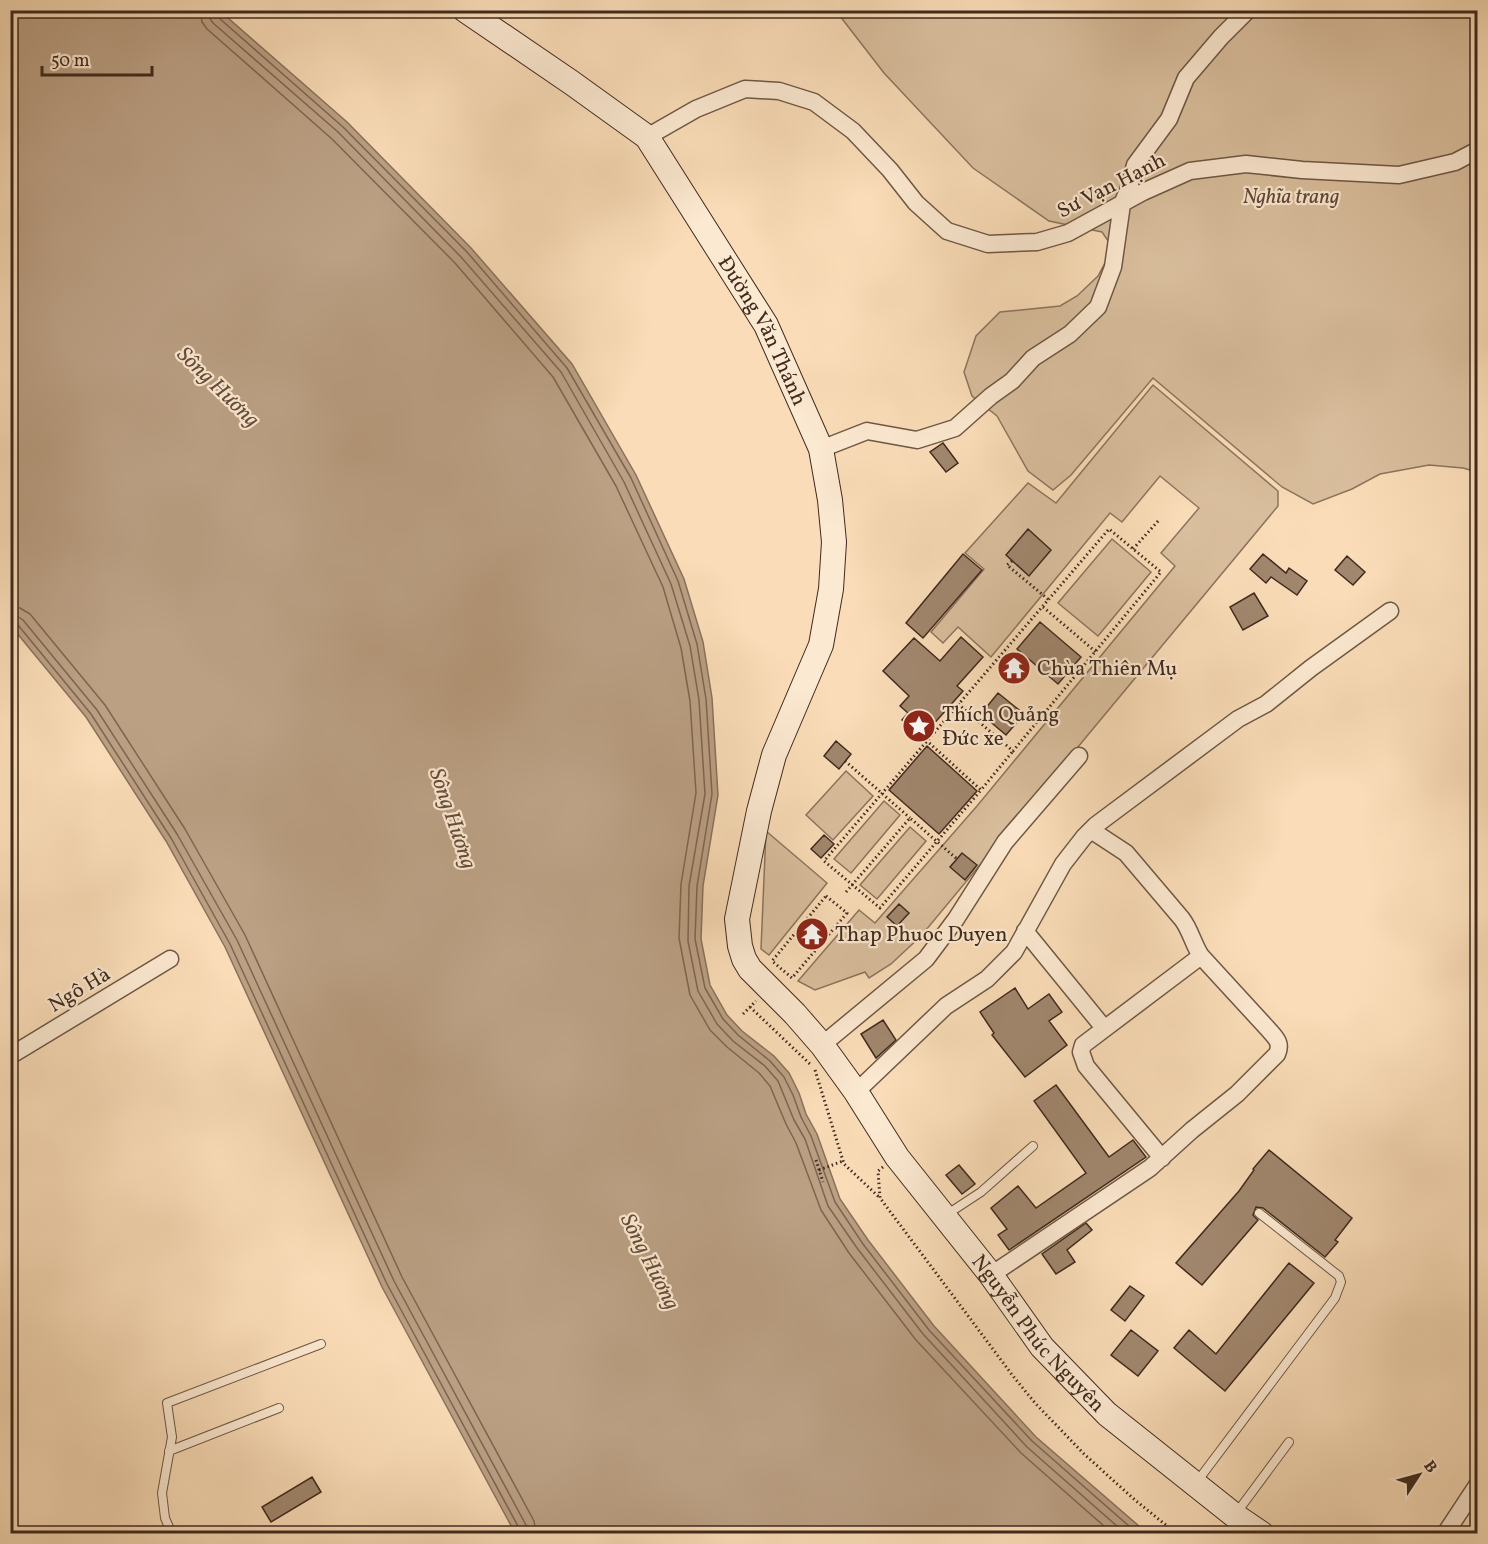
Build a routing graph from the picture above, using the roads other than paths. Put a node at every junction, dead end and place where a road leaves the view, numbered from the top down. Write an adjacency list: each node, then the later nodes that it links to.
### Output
1 (465, 10): 3 (main road, Đường Văn Thánh)
2 (1248, 10): 5 (street)
3 (647, 137): 5 (street, Sư Vạn Hạnh); 6 (main road, Đường Văn Thánh)
4 (1478, 150): 5 (street, Sư Vạn Hạnh)
5 (1122, 204): 6 (street)
6 (821, 449): 14 (main road, Đường Văn Thánh)
7 (1390, 611): 9 (street)
8 (1079, 756): 14 (street)
9 (1091, 830): 10 (street); 11 (street)
10 (1025, 931): 13 (street); 16 (street)
11 (1201, 956): 13 (street); 18 (street)
12 (170, 959): 15 (street, Ngô Hà)
13 (1104, 1028): 18 (street)
14 (822, 1045): 16 (main road, Nguyễn Phúc Nguyên)
15 (10, 1056)
16 (856, 1092): 20 (main road, Nguyễn Phúc Nguyên)
17 (1033, 1146): 20 (lane)
18 (1162, 1158): 21 (street)
19 (1259, 1213): 26 (lane)
20 (943, 1217): 21 (main road, Nguyễn Phúc Nguyên)
21 (991, 1275): 26 (main road, Nguyễn Phúc Nguyên)
22 (321, 1344): 25 (lane)
23 (279, 1408): 25 (lane)
24 (1289, 1442): 28 (lane)
25 (169, 1451): 29 (lane)
26 (1196, 1483): 28 (main road, Nguyễn Phúc Nguyên)
27 (1478, 1484): 31 (street)
28 (1234, 1515): 30 (main road, Nguyễn Phúc Nguyên)
29 (172, 1533)
30 (1262, 1533)
31 (1446, 1533)

